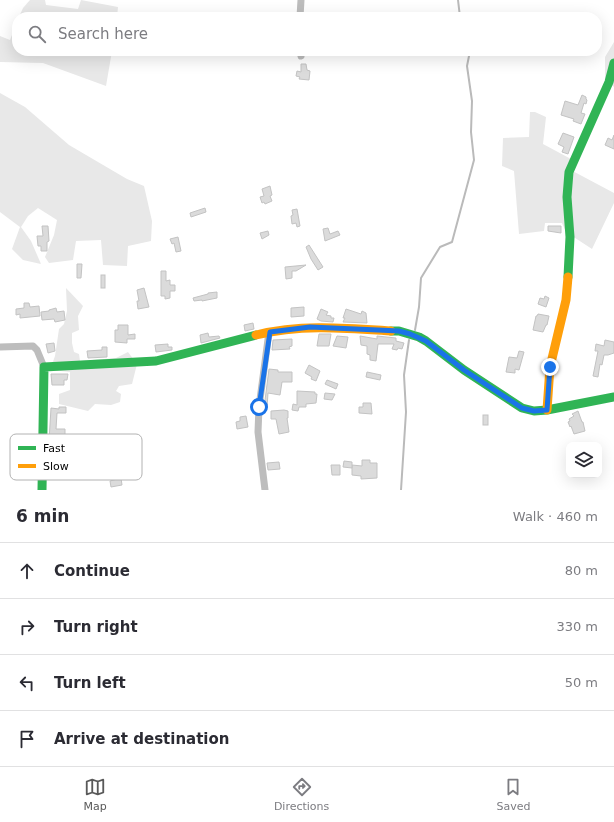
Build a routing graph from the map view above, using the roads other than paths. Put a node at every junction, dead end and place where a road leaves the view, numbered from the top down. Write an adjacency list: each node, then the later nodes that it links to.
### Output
1 (301, 0): 2 (street)
2 (300, 12)
3 (614, 63): 8 (street)
4 (270, 332): 6 (street); 8 (street); 12 (street)
5 (0, 347): 6 (street)
6 (44, 367): 9 (street)
7 (614, 397): 8 (street)
8 (547, 410)
9 (43, 434)
10 (42, 480): 11 (street)
11 (42, 490)
12 (265, 490)

